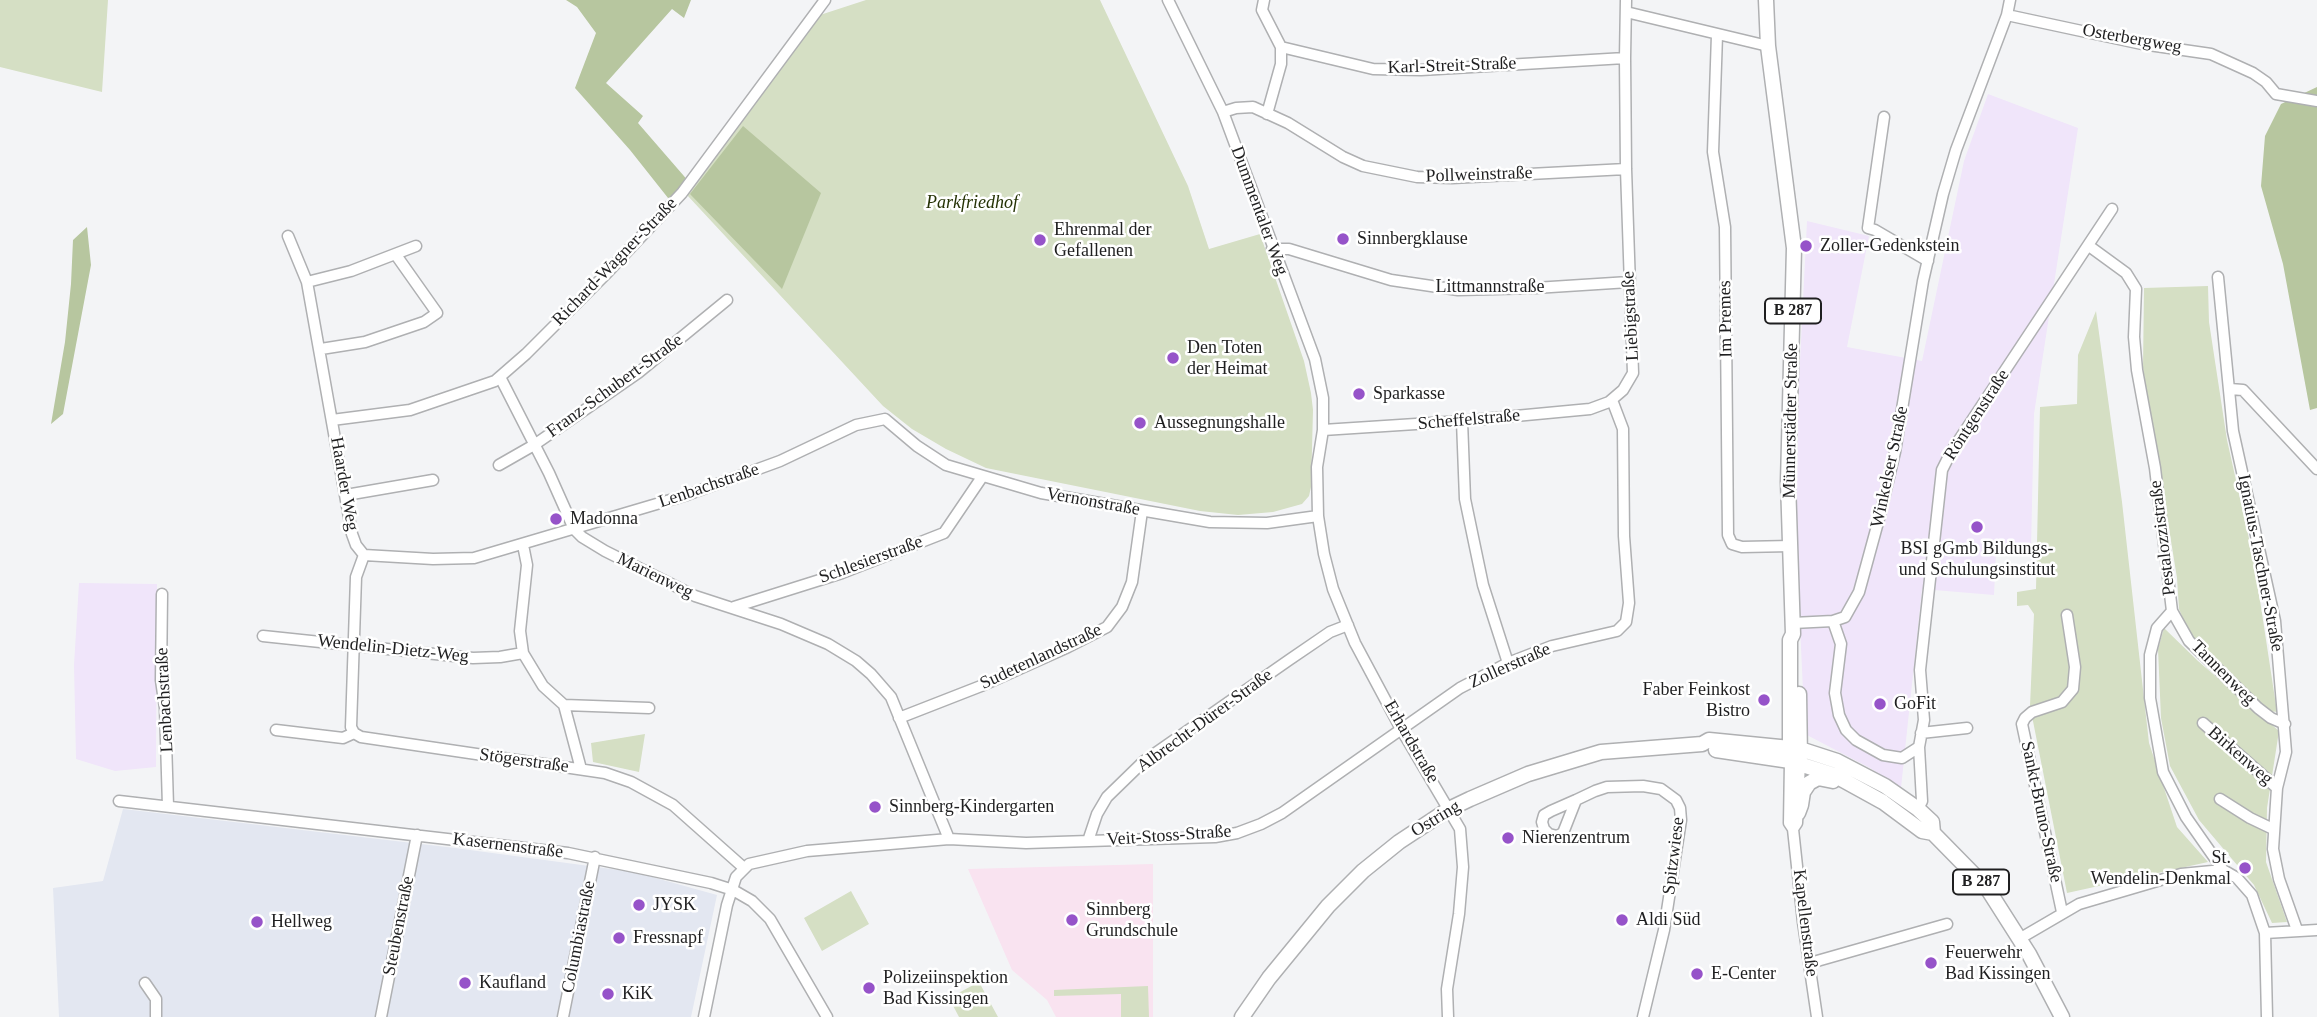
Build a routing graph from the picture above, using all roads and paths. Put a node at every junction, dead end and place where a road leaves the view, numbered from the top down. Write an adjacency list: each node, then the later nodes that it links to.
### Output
1 (825, 0): 29 (street, Richard-Wagner-Straße)
2 (1168, 0): 13 (street, Dummentaler Weg)
3 (1264, 0): 10 (street)
4 (1766, 0): 9 (main road, Münnerstädter Straße / B 287)
5 (2010, 0): 7 (street, Winkelser Straße)
6 (1626, 6): 8 (street); 11 (street, Liebigstraße)
7 (2007, 15): 12 (street, Osterbergweg); 23 (street, Winkelser Straße)
8 (1717, 35): 9 (street); 46 (street, Im Premes)
9 (1768, 46): 46 (main road, Münnerstädter Straße / B 287)
10 (1281, 47): 11 (street, Karl-Streit-Straße); 14 (street)
11 (1625, 58): 16 (street, Liebigstraße)
12 (2317, 101)
13 (1223, 112): 14 (street, Pollweinstraße); 21 (street, Dummentaler Weg)
14 (1267, 114): 16 (street, Pollweinstraße)
15 (1884, 117): 23 (street)
16 (1626, 169): 26 (street, Liebigstraße)
17 (2112, 209): 20 (street, Röntgenstraße)
18 (288, 236): 25 (street, Haarder Weg)
19 (416, 246): 22 (street)
20 (2089, 246): 50 (street, Pestalozzistraße); 68 (street, Röntgenstraße)
21 (1272, 249): 26 (street, Littmannstraße); 35 (street, Dummentaler Weg)
22 (396, 255): 25 (street); 28 (street)
23 (1928, 261): 52 (street, Winkelser Straße)
24 (2218, 277): 30 (street, Ignatius-Taschner-Straße)
25 (307, 282): 28 (street, Haarder Weg)
26 (1629, 282): 31 (street, Liebigstraße)
27 (727, 300): 36 (street, Franz-Schubert-Straße)
28 (321, 349): 33 (street, Haarder Weg)
29 (500, 377): 33 (street, Richard-Wagner-Straße); 36 (street, Marienweg)
30 (2230, 389): 38 (street); 63 (street, Ignatius-Taschner-Straße)
31 (1612, 400): 34 (street, Scheffelstraße); 58 (street, Zollerstraße)
32 (885, 419): 39 (street, Vernonstraße); 44 (street, Lenbachstraße)
33 (332, 420): 41 (street, Haarder Weg)
34 (1462, 421): 35 (street, Scheffelstraße); 58 (street)
35 (1323, 430): 43 (street, Dummentaler Weg)
36 (534, 445): 37 (street, Franz-Schubert-Straße); 44 (street, Marienweg)
37 (499, 465)
38 (2317, 469)
39 (982, 477): 42 (street, Vernonstraße); 49 (street, Schlesierstraße)
40 (433, 481): 41 (street)
41 (346, 495): 47 (street, Haarder Weg)
42 (1142, 511): 43 (street, Vernonstraße); 61 (street, Sudetenlandstraße)
43 (1318, 516): 53 (street, Erhardstraße)
44 (574, 529): 45 (street, Lenbachstraße); 49 (street, Marienweg)
45 (523, 545): 47 (street, Lenbachstraße); 57 (street)
46 (1791, 546): 54 (main road, Münnerstädter Straße / B 287)
47 (364, 555): 56 (street, Haarder Weg)
48 (162, 594): 77 (street, Lenbachstraße)
49 (733, 608): 61 (street, Marienweg)
50 (2172, 611): 63 (street, Tannenweg); 89 (street, Pestalozzistraße)
51 (2067, 615): 91 (street, Sankt-Bruno-Straße)
52 (1833, 621): 54 (street); 69 (street)
53 (1348, 625): 65 (street, Erhardstraße); 86 (street, Albrecht-Dürer-Straße)
54 (1793, 629): 70 (main road, Münnerstädter Straße / B 287)
55 (263, 636): 56 (street, Wendelin-Dietz-Weg)
56 (355, 646): 57 (street, Wendelin-Dietz-Weg); 67 (street, Haarder Weg)
57 (523, 653): 59 (street)
58 (1508, 663): 65 (street, Zollerstraße)
59 (564, 705): 60 (street); 71 (street)
60 (649, 708)
61 (899, 718): 85 (street)
62 (2203, 723): 72 (street, Birkenweg)
63 (2285, 724): 72 (street, Ignatius-Taschner-Straße)
64 (1967, 728): 68 (street)
65 (1401, 729): 78 (street, Erhardstraße); 86 (street, Veit-Stoss-Straße)
66 (276, 730): 67 (street, Stögerstraße)
67 (354, 733): 71 (street, Stögerstraße)
68 (1922, 733): 69 (street, Röntgenstraße)
69 (1919, 747): 79 (street, Röntgenstraße)
70 (1795, 755): 73 (main road, Ostring / B 287); 78 (main road, Ostring); 79 (main road, Ostring / B 287); 80 (street, Kapellenstraße); 81 (street, Kapellenstraße)
71 (581, 769): 88 (street, Stögerstraße)
72 (2277, 788): 82 (street, Ignatius-Taschner-Straße)
73 (1864, 790): 80 (main road); 83 (main road, Ostring / B 287)
74 (2220, 799): 82 (street)
75 (1576, 800): 106 (street, Spitzwiese)
76 (119, 801): 77 (street, Kasernenstraße)
77 (169, 806): 84 (street, Kasernenstraße)
78 (1449, 809): 104 (main road, Ostring); 105 (street, Erhardstraße)
79 (1918, 809): 83 (main road, Ostring / B 287)
80 (1798, 813): 81 (street, Kapellenstraße)
81 (1793, 829): 97 (street, Kapellenstraße)
82 (2273, 830): 93 (street, Ignatius-Taschner-Straße)
83 (1933, 834): 96 (main road, Ostring / B 287)
84 (417, 835): 87 (street, Kasernenstraße); 100 (street, Steubenstraße)
85 (949, 839): 86 (street, Veit-Stoss-Straße); 88 (street)
86 (1088, 841)
87 (594, 857): 90 (street, Kasernenstraße); 101 (street, Columbiastraße)
88 (744, 867): 90 (street)
89 (2223, 870): 91 (street); 95 (street, Pestalozzistraße)
90 (733, 890): 102 (street); 103 (street, Kasernenstraße)
91 (2062, 912): 96 (street)
92 (1947, 924): 97 (street)
93 (2297, 930): 94 (street); 95 (street)
94 (2317, 930)
95 (2265, 933): 109 (street, Pestalozzistraße)
96 (2019, 939): 108 (main road, Ostring / B 287)
97 (1810, 963): 107 (street, Kapellenstraße)
98 (145, 983): 99 (street)
99 (156, 1017)
100 (381, 1017)
101 (564, 1017)
102 (704, 1017)
103 (827, 1017)
104 (1242, 1017)
105 (1448, 1017)
106 (1643, 1017)
107 (1817, 1017)
108 (2062, 1017)
109 (2267, 1017)

